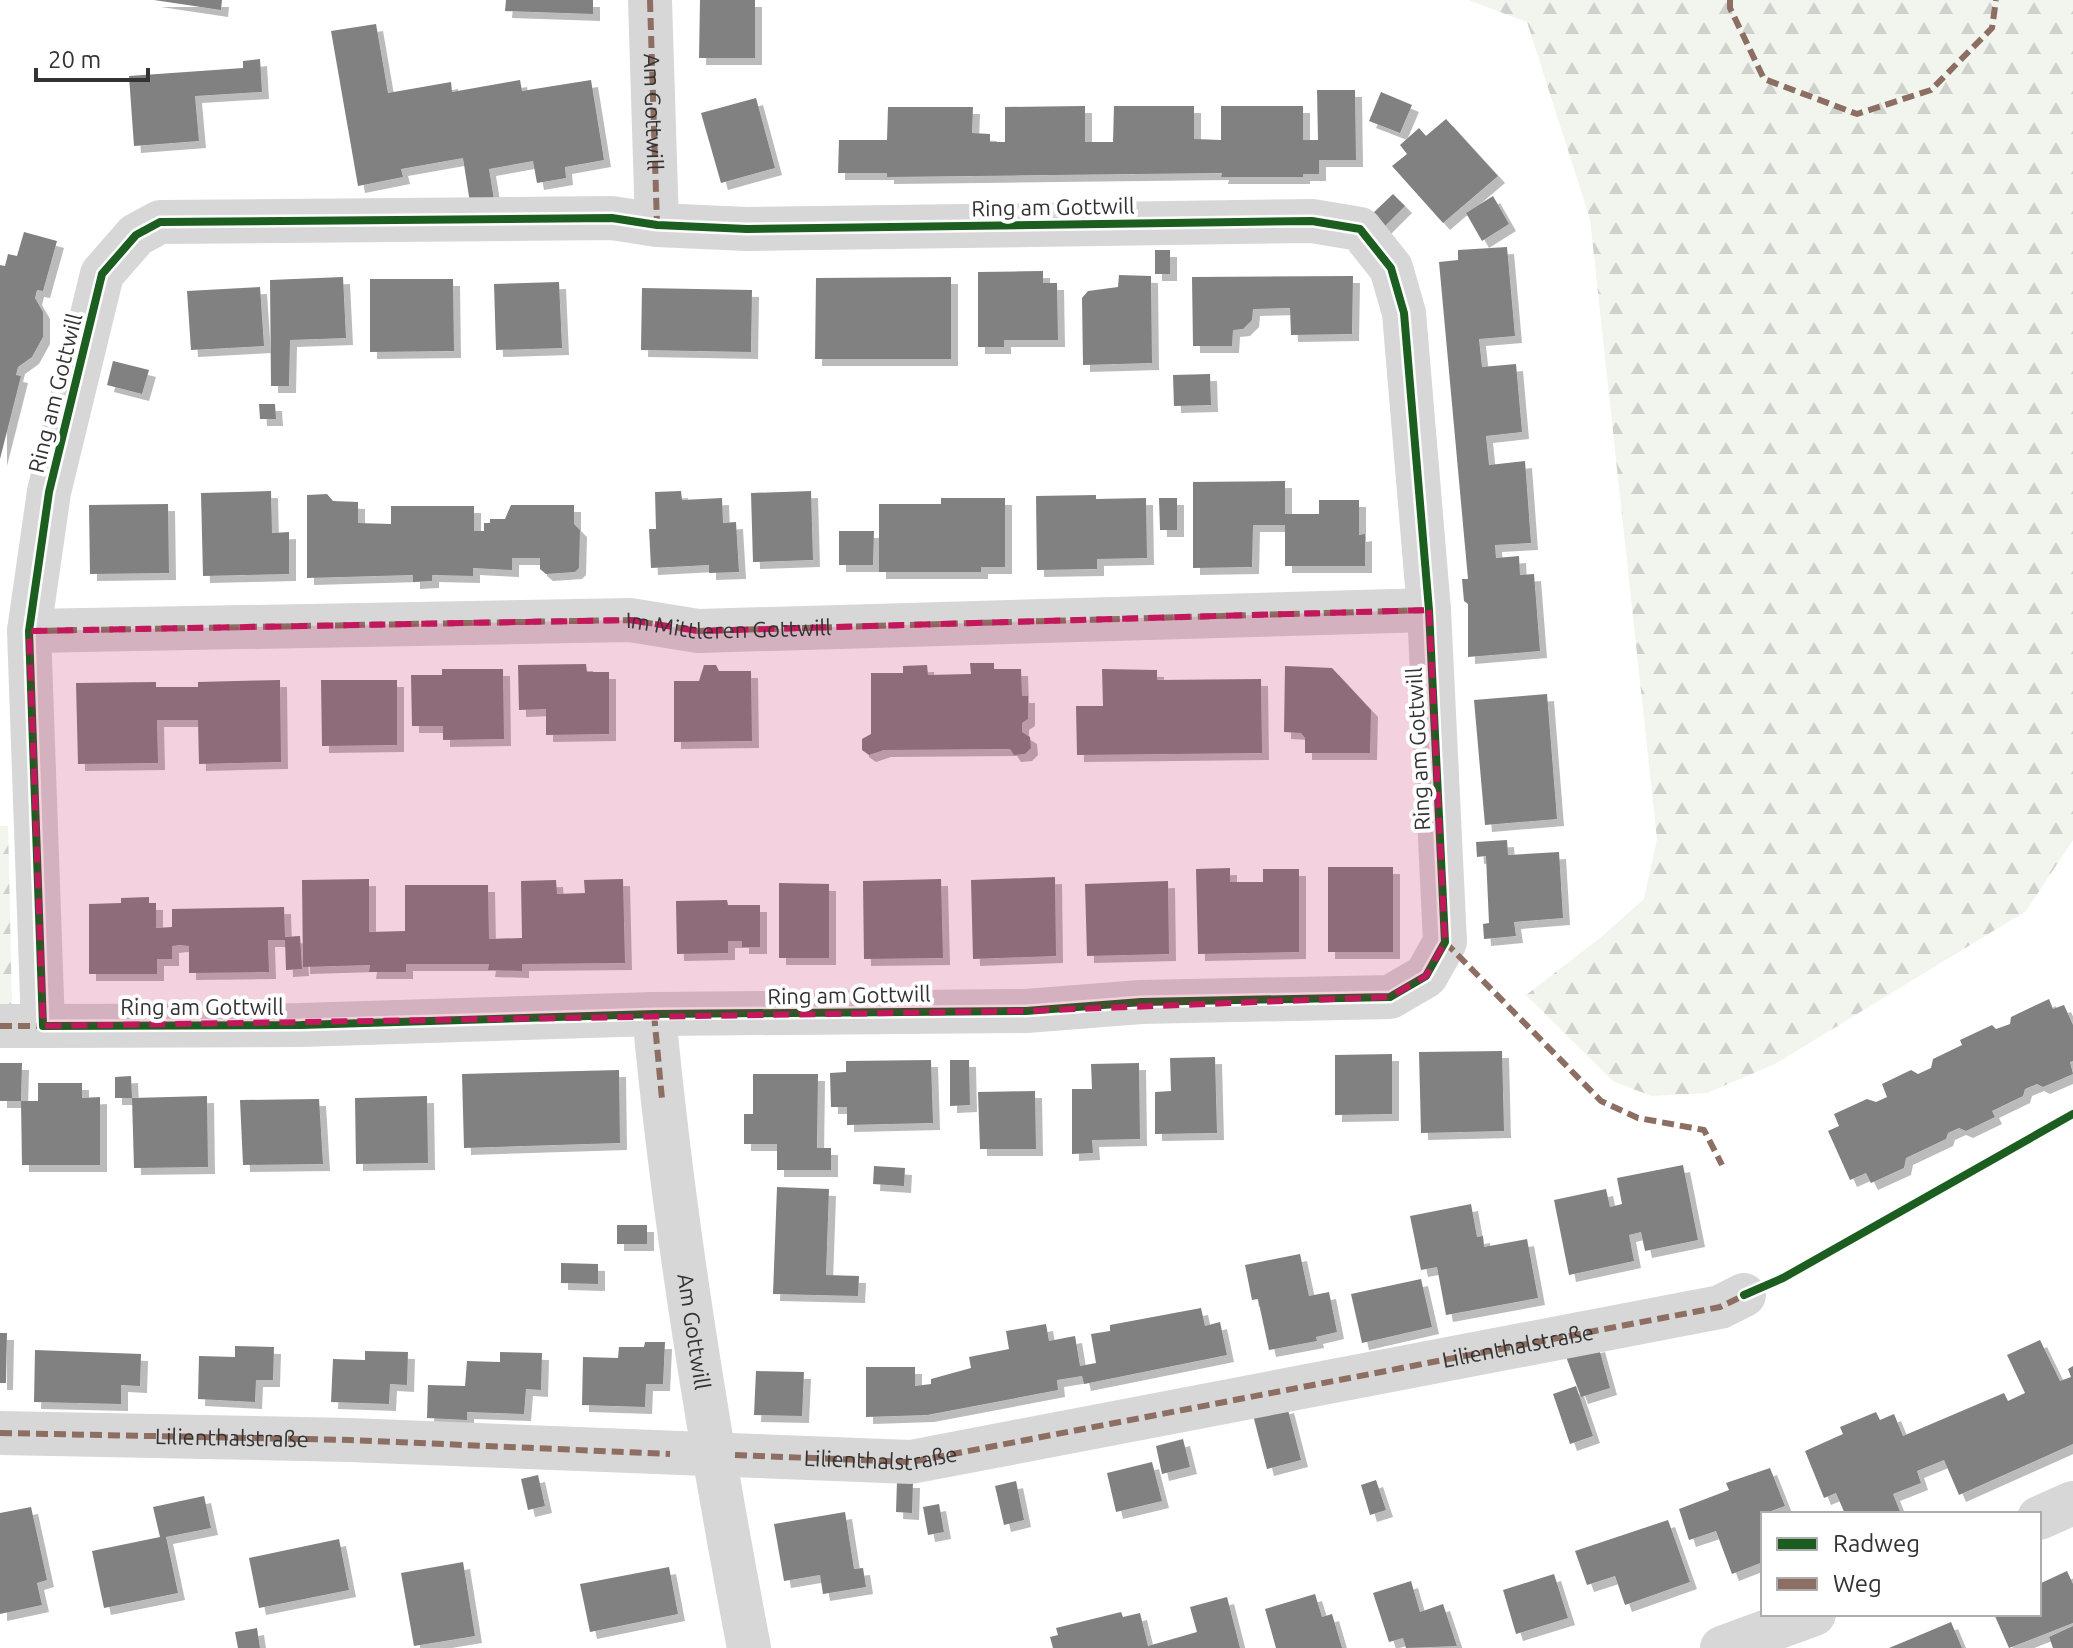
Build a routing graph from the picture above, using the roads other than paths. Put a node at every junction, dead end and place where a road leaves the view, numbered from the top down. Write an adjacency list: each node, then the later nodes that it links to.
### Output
1 (650, 0): 2 (street, Am Gottwill)
2 (657, 225): 3 (street, Ring am Gottwill); 4 (street, Ring am Gottwill)
3 (1429, 610): 4 (street, Im Mittleren Gottwill); 5 (street, Ring am Gottwill)
4 (29, 631): 7 (street, Ring am Gottwill)
5 (654, 1014): 7 (street, Ring am Gottwill); 10 (street, Am Gottwill)
6 (0, 1026): 7 (street, Ring am Gottwill)
7 (43, 1026)
8 (1744, 1295): 10 (street, Lilienthalstraße)
9 (0, 1433): 10 (street, Lilienthalstraße)
10 (712, 1455): 14 (street, Am Gottwill)
11 (2073, 1503): 12 (street)
12 (2041, 1517)
13 (1809, 1616): 15 (street)
14 (749, 1648)
15 (1722, 1648)

